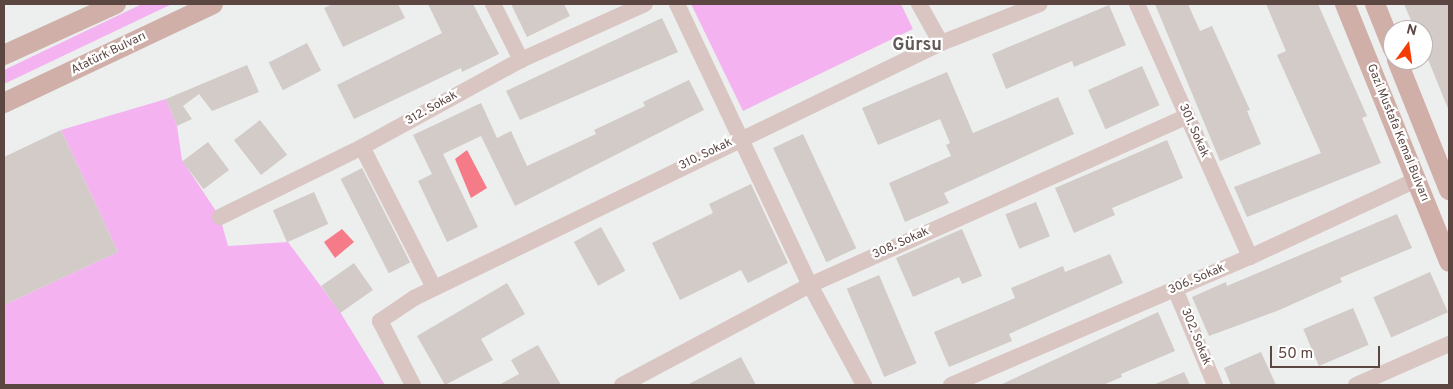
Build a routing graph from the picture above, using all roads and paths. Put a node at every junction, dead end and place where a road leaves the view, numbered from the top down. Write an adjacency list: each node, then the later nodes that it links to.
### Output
1 (116, 4): 13 (main road)
2 (213, 4): 16 (main road, Atatürk Bulvarı)
3 (493, 4): 14 (street)
4 (644, 4): 14 (street, 312. Sokak)
5 (677, 4): 18 (street)
6 (919, 4): 12 (street)
7 (1040, 4): 12 (street, 310. Sokak)
8 (1137, 4): 17 (street, 301. Sokak)
9 (1345, 4): 21 (main road, Gazi Mustafa Kemal Bulvarı)
10 (1375, 4): 11 (main road)
11 (1383, 24)
12 (941, 43): 18 (street, 310. Sokak)
13 (4, 54)
14 (521, 60): 19 (street, 312. Sokak)
15 (1402, 70): 20 (main road)
16 (4, 103)
17 (1187, 116): 24 (street, 301. Sokak); 26 (street, 308. Sokak)
18 (741, 138): 26 (street); 27 (street, 310. Sokak)
19 (362, 147): 23 (street, 312. Sokak); 27 (street)
20 (1446, 168): 21 (main road, 306. Sokak); 22 (main road)
21 (1416, 180): 24 (street, 306. Sokak); 25 (main road, Gazi Mustafa Kemal Bulvarı)
22 (1449, 190)
23 (220, 217)
24 (1250, 257): 28 (street, 306. Sokak)
25 (1449, 262)
26 (810, 285): 31 (street, 308. Sokak); 32 (street)
27 (434, 288): 30 (street, 310. Sokak)
28 (1175, 289): 33 (street, 306. Sokak); 34 (street, 302. Sokak)
29 (1449, 344): 35 (street)
30 (413, 385)
31 (622, 385)
32 (864, 385)
33 (951, 385)
34 (1215, 385)
35 (1356, 385)

